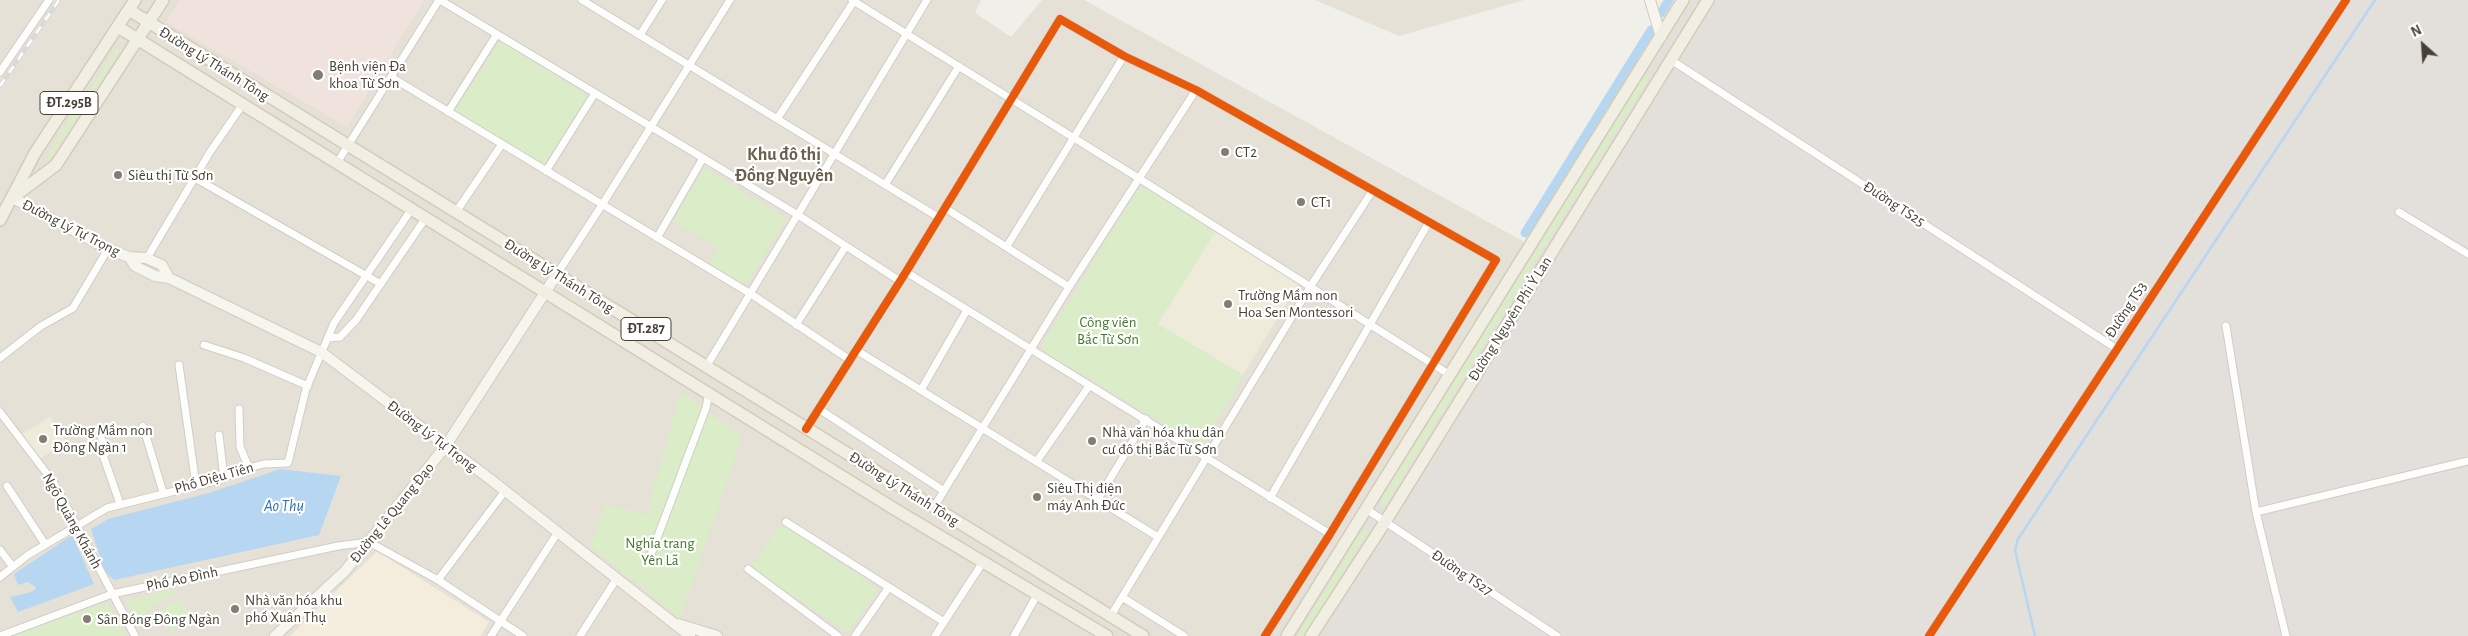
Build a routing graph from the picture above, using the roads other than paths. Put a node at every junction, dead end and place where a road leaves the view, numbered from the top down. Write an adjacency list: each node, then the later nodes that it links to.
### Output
1 (49, 0): 26 (street)
2 (135, 0): 14 (main road, ĐT.295B)
3 (163, 0): 15 (main road, ĐT.295B)
4 (440, 0): 17 (street); 27 (street)
5 (582, 0): 19 (street)
6 (662, 0): 19 (street)
7 (730, 0): 24 (street)
8 (853, 0): 18 (street); 34 (street)
9 (927, 0): 18 (street)
10 (1650, 0): 20 (main road)
11 (1683, 0): 20 (main road, Đường Nguyên Phi Ỷ Lan)
12 (1708, 0): 23 (main road, Đường Nguyên Phi Ỷ Lan)
13 (2346, 0): 81 (street, Đường TS3)
14 (129, 10): 15 (main road, Đường Lý Thánh Tông); 16 (main road, ĐT.295B)
15 (148, 23): 21 (main road, ĐT.295B); 28 (main road, Đường Lý Thánh Tông / ĐT.287)
16 (118, 27): 21 (main road, Đường Lý Thánh Tông / ĐT.287); 47 (main road, ĐT.295B)
17 (497, 34): 30 (street); 33 (street)
18 (907, 34): 25 (street); 39 (street)
19 (640, 36): 24 (street)
20 (1661, 37): 23 (main road); 90 (main road, Đường Nguyên Phi Ỷ Lan)
21 (138, 40): 32 (main road, Đường Lý Thánh Tông / ĐT.287); 47 (main road, ĐT.295B)
22 (1124, 56): 29 (street); 31 (street); 36 (street)
23 (1670, 60): 81 (street, Đường TS25); 122 (main road, Đường Nguyên Phi Ỷ Lan)
24 (689, 65): 34 (street); 35 (street)
25 (959, 66): 31 (street); 45 (street)
26 (0, 72)
27 (390, 77): 33 (street); 38 (street)
28 (254, 88): 32 (main road); 38 (main road, Đường Lý Thánh Tông / ĐT.287)
29 (1196, 90): 44 (street); 46 (street)
30 (595, 93): 35 (street); 42 (street)
31 (1011, 99): 36 (street); 49 (street)
32 (243, 104): 41 (main road, Đường Lý Thánh Tông / ĐT.287); 43 (street)
33 (448, 112): 37 (street)
34 (777, 119): 39 (street)
35 (650, 126): 40 (street); 48 (street)
36 (1074, 139): 44 (street); 60 (street)
37 (502, 144): 42 (street); 51 (street)
38 (348, 145): 41 (street); 51 (main road, Đường Lý Thánh Tông / ĐT.287)
39 (833, 153): 45 (street); 53 (street)
40 (703, 158): 53 (street); 58 (street)
41 (337, 163): 50 (main road, Đường Lý Thánh Tông / ĐT.287)
42 (546, 171): 48 (street)
43 (195, 178): 64 (street); 67 (street)
44 (1140, 179): 71 (street); 72 (street)
45 (885, 185): 54 (street)
46 (1373, 190): 57 (street); 72 (street)
47 (13, 198): 56 (main road, ĐT.295B); 61 (main road, Đường Lý Tự Trọng)
48 (602, 205): 58 (street); 66 (street)
49 (945, 208): 54 (street); 60 (street)
50 (411, 210): 55 (main road, Đường Lý Thánh Tông / ĐT.287); 67 (street, Phố Diệu Tiên)
51 (456, 212): 66 (main road, Đường Lý Thánh Tông / ĐT.287)
52 (2399, 212): 62 (street)
53 (798, 215): 59 (street); 74 (street)
54 (938, 217): 65 (street)
55 (425, 219): 70 (street); 73 (main road, Đường Lý Thánh Tông / ĐT.287)
56 (0, 220)
57 (1429, 222): 77 (street); 88 (street)
58 (657, 238): 74 (street)
59 (846, 246): 69 (street); 76 (street)
60 (1007, 246): 71 (street)
61 (108, 249): 63 (main road, Đường Lý Tự Trọng); 85 (street)
62 (2468, 254)
63 (129, 258): 64 (main road, Đường Lý Tự Trọng); 68 (main road, Đường Lý Tự Trọng)
64 (147, 258): 68 (main road, Đường Lý Tự Trọng)
65 (906, 272): 69 (street); 75 (street)
66 (557, 274): 73 (main road, Đường Lê Quang Đạo); 89 (main road, Đường Lý Thánh Tông / ĐT.287)
67 (368, 276): 70 (street); 79 (street, Phố Diệu Tiên)
68 (169, 278): 84 (main road, Đường Lý Tự Trọng)
69 (900, 281): 82 (street)
70 (381, 284): 79 (street)
71 (1069, 287): 83 (street)
72 (1310, 287): 77 (street); 105 (street)
73 (546, 291): 94 (main road, Đường Lý Thánh Tông / ĐT.287); 104 (main road, Đường Lê Quang Đạo)
74 (751, 294): 76 (street); 89 (street)
75 (967, 310): 83 (street); 93 (street)
76 (796, 325): 86 (street)
77 (1371, 326): 88 (street); 116 (street)
78 (2226, 326): 120 (street)
79 (329, 338): 84 (street, Phố Diệu Tiên)
80 (204, 345): 91 (street)
81 (2117, 349): 166 (street, Đường TS3)
82 (856, 350): 86 (street); 93 (street)
83 (1031, 350): 92 (street); 101 (street)
84 (321, 352): 91 (street, Phố Diệu Tiên); 104 (main road, Đường Lý Tự Trọng)
85 (0, 358)
86 (850, 360): 95 (street)
87 (179, 365): 110 (street)
88 (1433, 365): 90 (street); 125 (street)
89 (706, 367): 100 (main road, Đường Lý Thánh Tông / ĐT.287)
90 (1450, 375): 119 (main road, Đường Nguyên Phi Ỷ Lan)
91 (308, 386): 108 (street, Phố Diệu Tiên)
92 (1089, 386): 98 (street); 106 (street)
93 (921, 390): 101 (street)
94 (709, 392): 130 (street); 132 (main road, Đường Lý Thánh Tông / ĐT.287)
95 (819, 409): 100 (street); 113 (street)
96 (239, 410): 108 (street)
97 (0, 412): 123 (street, Ngõ Quảng Khánh)
98 (1146, 419): 105 (street); 115 (street)
99 (143, 426): 114 (street)
100 (806, 429): 118 (main road, Đường Lý Thánh Tông / ĐT.287)
101 (984, 429): 106 (street); 113 (street)
102 (219, 435): 109 (street)
103 (101, 437): 117 (street)
104 (445, 447): 112 (main road, Đường Lý Tự Trọng); 127 (main road, Đường Lê Quang Đạo)
105 (1206, 458): 116 (street); 126 (street)
106 (1038, 461): 115 (street)
107 (2468, 462): 120 (street)
108 (249, 468): 109 (street, Phố Diệu Tiên)
109 (224, 478): 110 (street, Phố Diệu Tiên)
110 (196, 485): 114 (street, Phố Diệu Tiên)
111 (7, 486): 128 (street)
112 (505, 491): 124 (main road, Đường Lý Tự Trọng); 138 (street)
113 (944, 491): 118 (street)
114 (163, 492): 117 (street, Phố Diệu Tiên)
115 (1098, 498): 126 (street)
116 (1270, 498): 125 (street)
117 (120, 504): 123 (street, Phố Diệu Tiên)
118 (934, 507): 131 (main road, Đường Lý Thánh Tông / ĐT.287)
119 (1366, 509): 122 (street, Đường TS27); 163 (main road, Đường Nguyên Phi Ỷ Lan)
120 (2256, 512): 167 (street)
121 (786, 522): 139 (street)
122 (1385, 522): 164 (main road, Đường Nguyên Phi Ỷ Lan); 165 (street, Đường TS27)
123 (77, 525): 128 (street, Phố Diệu Tiên); 140 (street, Ngõ Quảng Khánh)
124 (558, 532): 137 (main road, Đường Lý Tự Trọng); 144 (street)
125 (1330, 534): 162 (street)
126 (1158, 537): 142 (street)
127 (369, 542): 138 (street); 140 (street, Phố Ao Đình); 149 (main road, Đường Lê Quang Đạo)
128 (45, 544): 133 (street, Phố Diệu Tiên)
129 (0, 550): 133 (street)
130 (650, 557)
131 (1018, 560): 136 (main road); 143 (main road, Đường Lý Thánh Tông / ĐT.287)
132 (983, 562): 136 (main road, Đường Lý Thánh Tông / ĐT.287); 145 (street)
133 (13, 567): 135 (street, Phố Diệu Tiên)
134 (748, 570): 155 (street)
135 (0, 577)
136 (1008, 577): 141 (main road, Đường Lý Thánh Tông / ĐT.287)
137 (617, 578): 146 (main road, Đường Lý Tự Trọng); 152 (street)
138 (438, 580): 144 (street)
139 (889, 587): 145 (street); 156 (street)
140 (112, 594): 147 (street, Phố Ao Đình); 148 (street, Ngõ Quảng Khánh)
141 (1037, 595): 158 (street); 159 (main road, Đường Lý Thánh Tông / ĐT.287)
142 (1122, 597): 143 (street); 161 (street)
143 (1110, 617): 160 (main road, Đường Lý Thánh Tông / ĐT.287)
144 (500, 621): 150 (street); 151 (street)
145 (944, 622): 157 (street)
146 (677, 624): 153 (main road, Đường Lý Tự Trọng); 154 (main road, Đường Lý Tự Trọng)
147 (0, 636)
148 (135, 636)
149 (276, 636)
150 (491, 636)
151 (523, 636)
152 (580, 636)
153 (690, 636)
154 (717, 636)
155 (838, 636)
156 (855, 636)
157 (936, 636)
158 (1014, 636)
159 (1106, 636)
160 (1143, 636)
161 (1184, 636)
162 (1265, 636)
163 (1287, 636)
164 (1311, 636)
165 (1557, 636)
166 (1929, 636)
167 (2286, 636)

